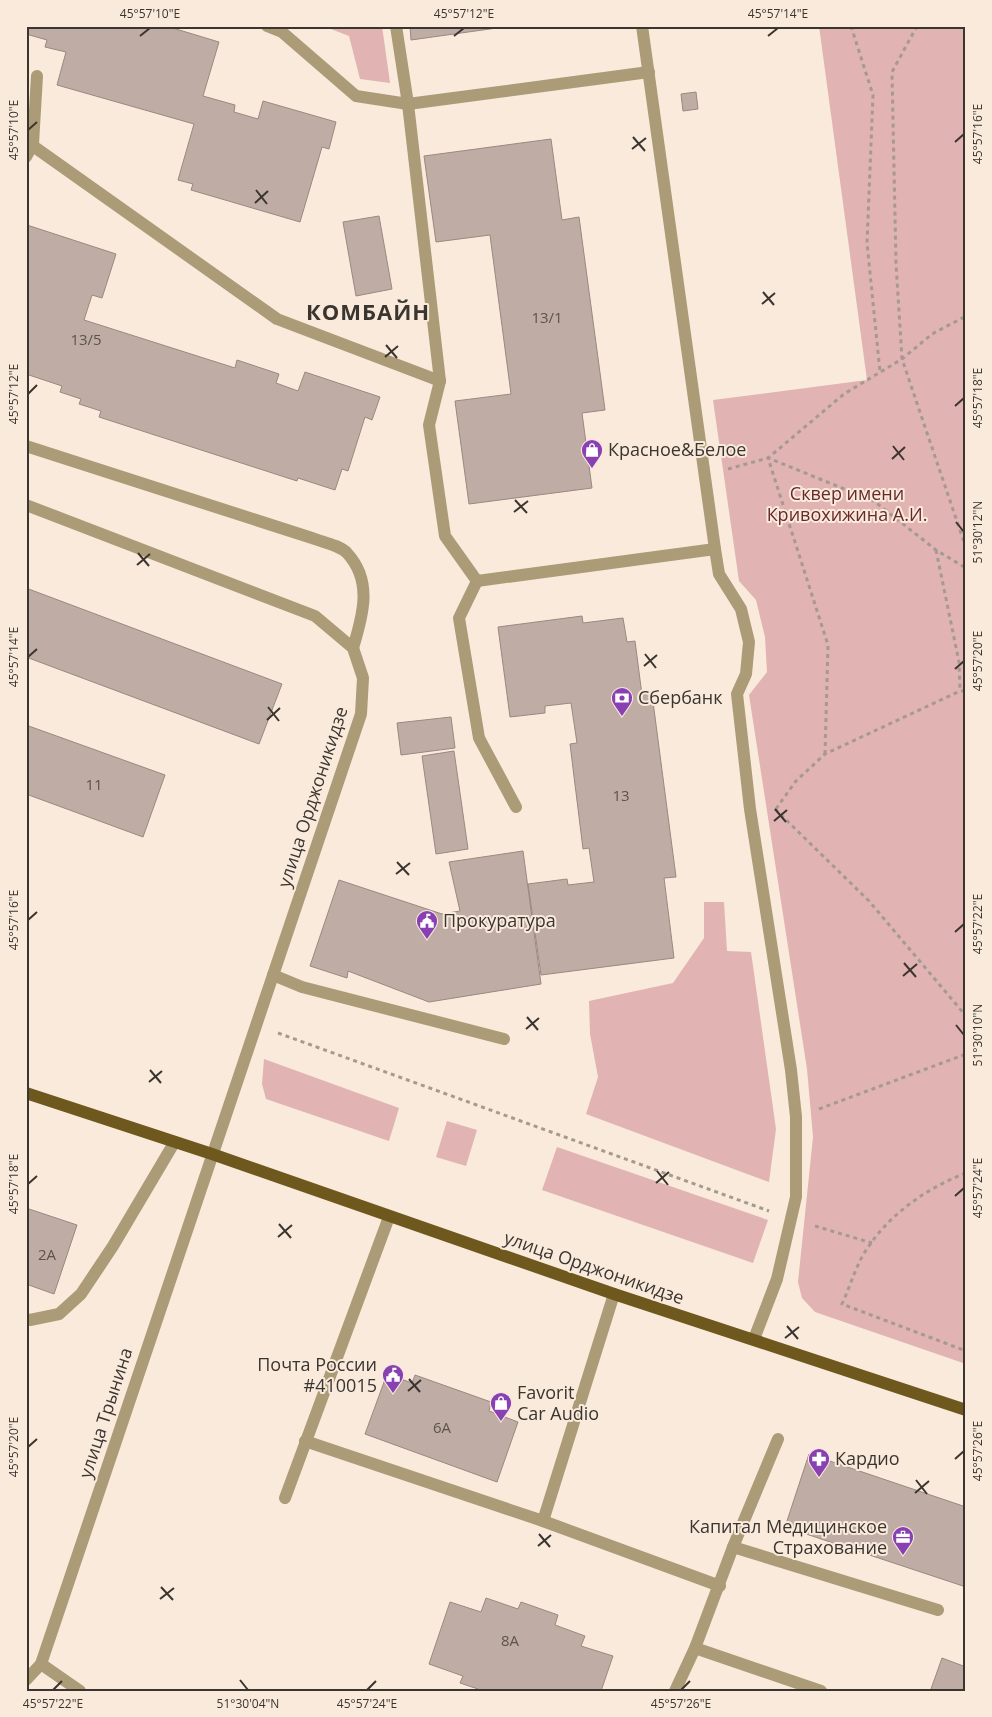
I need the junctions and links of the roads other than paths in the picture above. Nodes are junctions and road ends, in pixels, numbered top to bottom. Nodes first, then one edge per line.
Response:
1 (267, 26) edge
2 (396, 26) edge
3 (642, 26) edge
4 (649, 72) junction
5 (37, 76) dead end
6 (408, 104) junction
7 (30, 142) edge
8 (26, 157) edge
9 (440, 381) junction
10 (26, 446) edge
11 (26, 505) edge
12 (715, 549) junction
13 (477, 581) junction
14 (353, 648) junction
15 (516, 807) dead end
16 (273, 975) junction
17 (504, 1039) dead end
18 (26, 1093) edge
19 (174, 1143) junction
20 (212, 1154) junction
21 (388, 1216) junction
22 (614, 1294) junction
23 (26, 1319) edge
24 (754, 1339) junction
25 (966, 1410) edge
26 (778, 1439) dead end
27 (305, 1441) junction
28 (285, 1498) dead end
29 (543, 1522) junction
30 (733, 1547) junction
31 (720, 1586) junction
32 (938, 1610) dead end
33 (695, 1648) junction
34 (41, 1664) junction
35 (26, 1680) edge
36 (76, 1690) edge
37 (675, 1691) edge
38 (820, 1691) edge

1 - 6 street
2 - 6 street
3 - 4 street
4 - 6 street
4 - 12 street
5 - 7 street
6 - 9 street
7 - 8 street
7 - 9 street
9 - 13 street
10 - 14 street
11 - 14 street
12 - 13 street
12 - 24 street
13 - 15 street
14 - 16 street, улица Орджоникидзе
16 - 17 street
16 - 20 street, улица Орджоникидзе
18 - 19 main road, улица Орджоникидзе
19 - 20 main road, улица Орджоникидзе
19 - 23 street
20 - 21 main road, улица Орджоникидзе
20 - 34 street, улица Трынина
21 - 22 main road, улица Орджоникидзе
21 - 27 street
22 - 24 main road, улица Орджоникидзе
22 - 29 street
24 - 25 main road, улица Орджоникидзе
26 - 30 street
27 - 28 street
27 - 29 street
29 - 31 street
30 - 31 street
30 - 32 street
31 - 33 street
33 - 37 street
33 - 38 street
34 - 35 street, улица Трынина
34 - 36 street

